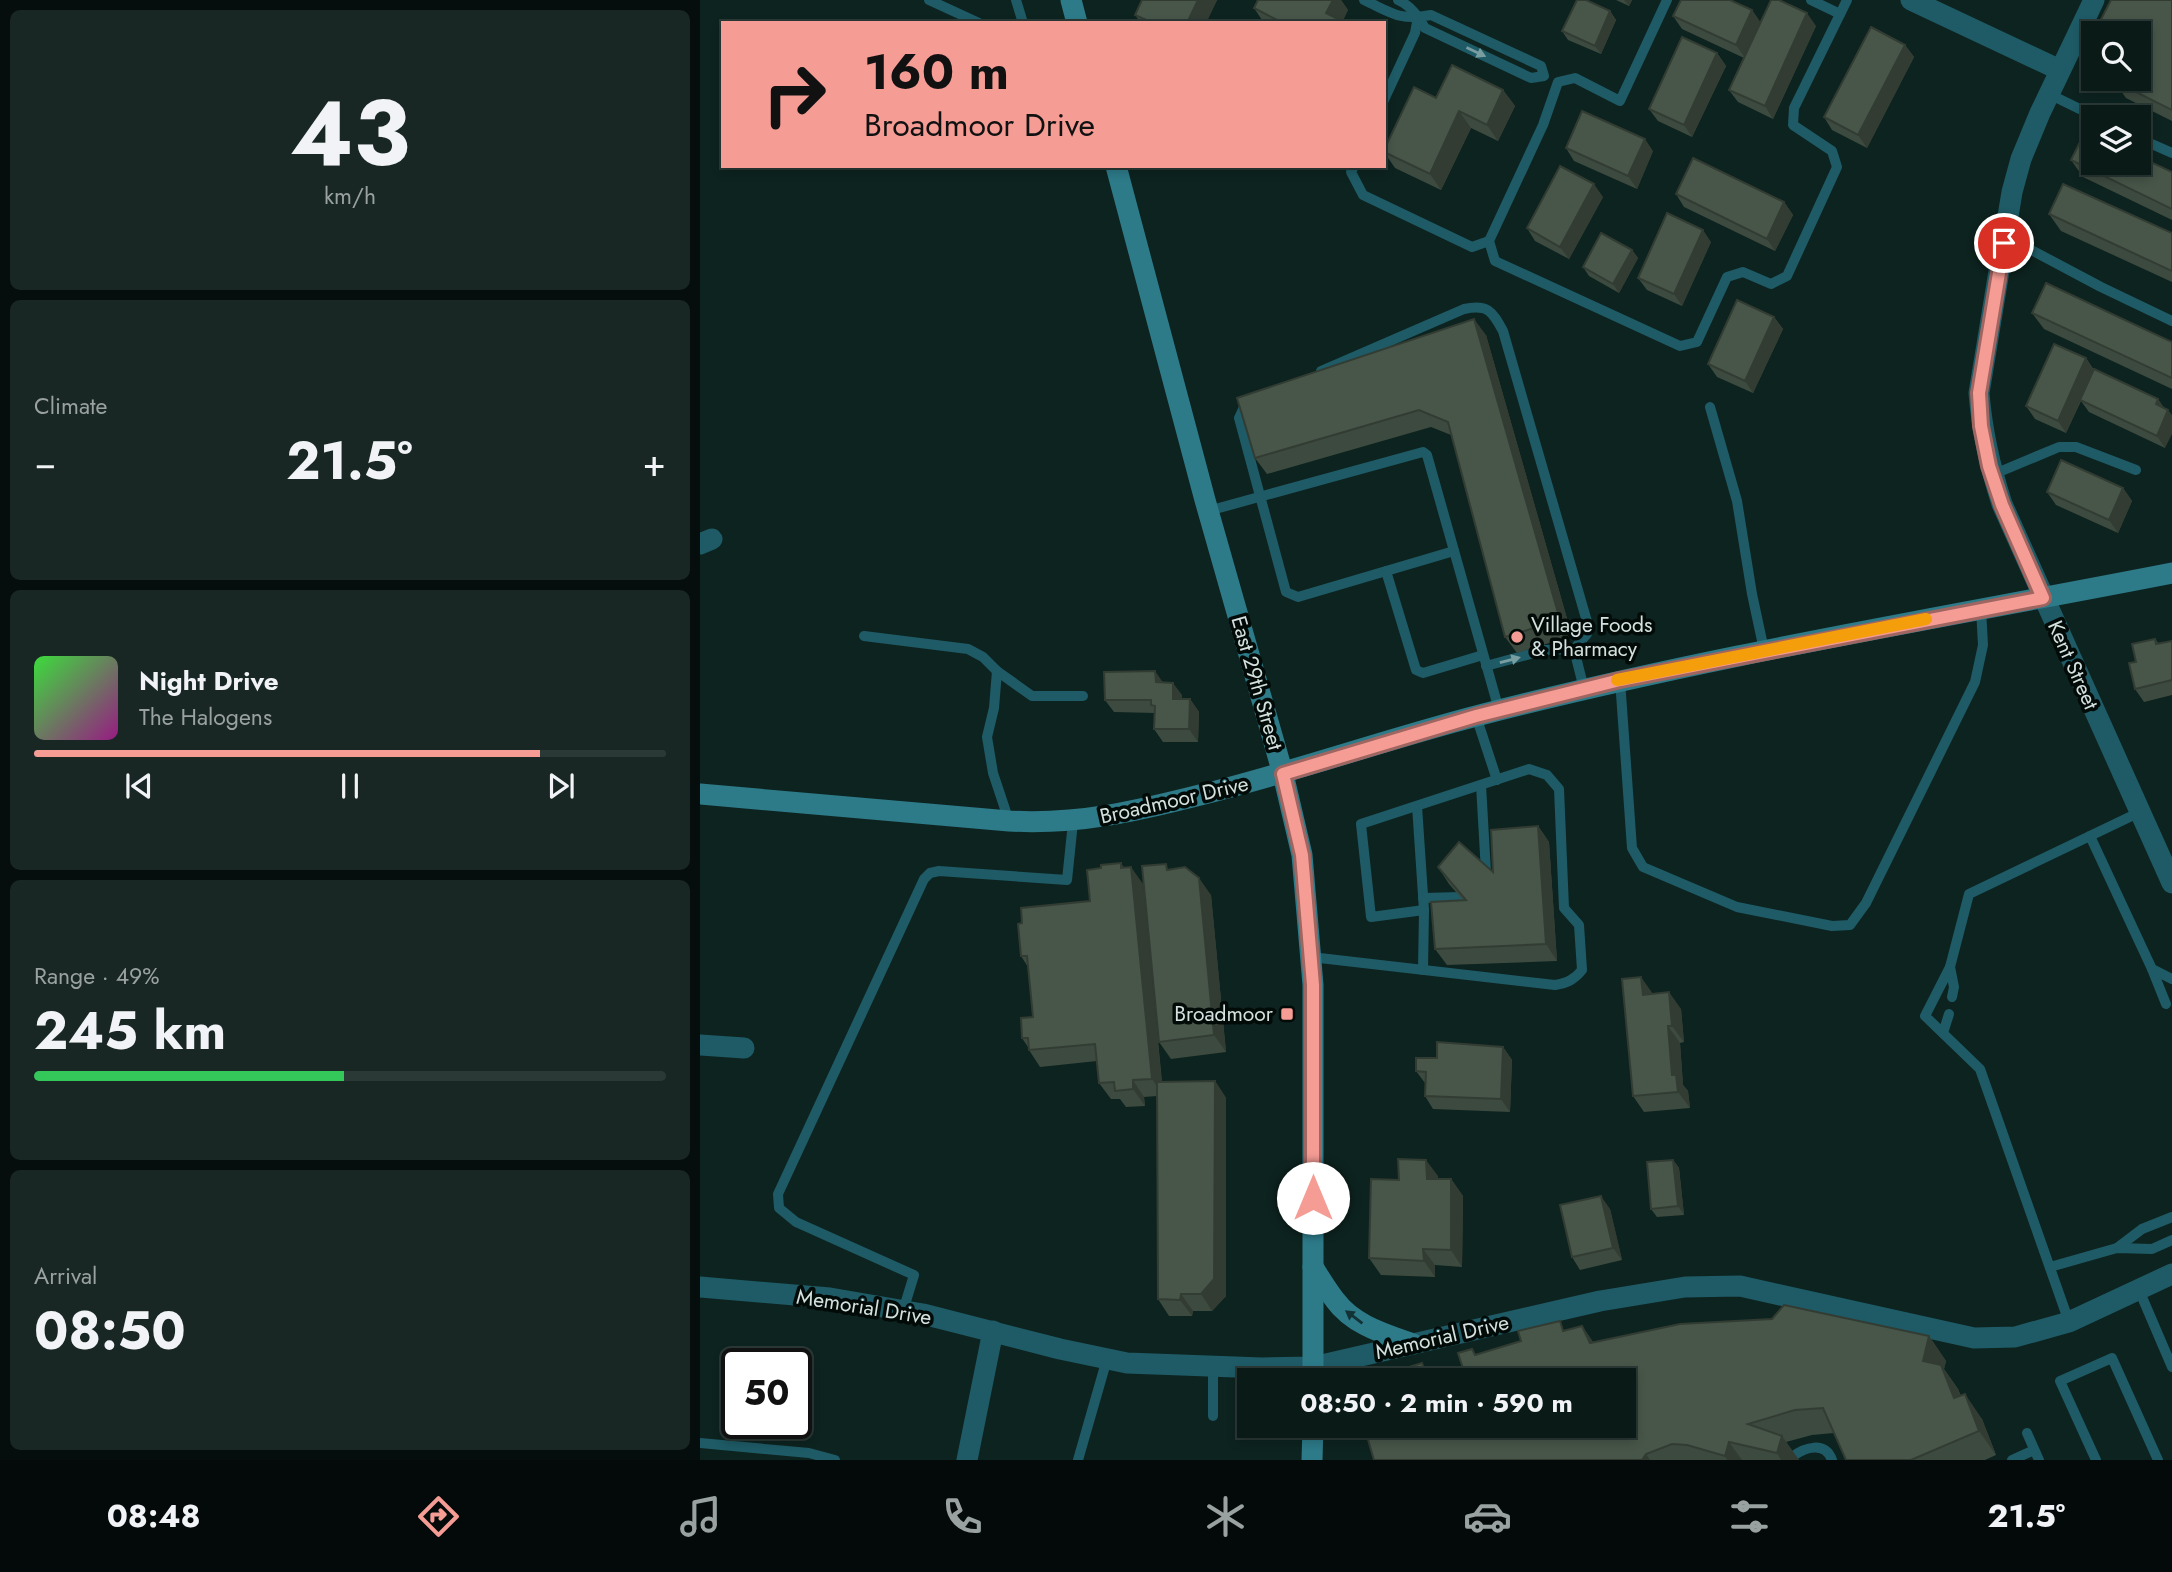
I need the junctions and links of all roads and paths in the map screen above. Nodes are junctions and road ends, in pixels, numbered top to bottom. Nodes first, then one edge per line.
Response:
1 (929, 0) edge
2 (1016, 0) edge
3 (1071, 0) edge
4 (1364, 0) edge
5 (1398, 0) edge
6 (1667, 0) edge
7 (1811, 0) edge
8 (1847, 0) edge
9 (1911, 0) edge
10 (2094, 0) edge
11 (1840, 14) junction
12 (1418, 18) junction
13 (975, 21) edge
14 (1022, 21) edge
15 (1076, 21) edge
16 (2060, 70) junction
17 (1558, 82) junction
18 (2049, 94) junction
19 (1386, 96) edge
20 (2081, 110) edge
21 (2151, 144) edge
22 (2172, 153) edge
23 (1117, 168) edge
24 (1353, 168) edge
25 (1489, 241) junction
26 (2004, 243) junction
27 (2172, 321) edge
28 (1306, 378) edge
29 (1257, 399) edge
30 (1710, 407) dead end
31 (2136, 470) dead end
32 (1992, 475) junction
33 (1259, 497) junction
34 (1208, 511) junction
35 (1454, 551) junction
36 (1386, 571) junction
37 (2172, 573) edge
38 (2043, 598) junction
39 (1980, 609) junction
40 (864, 636) dead end
41 (1574, 649) junction
42 (1764, 650) junction
43 (1484, 661) junction
44 (997, 671) junction
45 (1620, 680) junction
46 (1584, 690) junction
47 (1083, 696) dead end
48 (1499, 710) junction
49 (1476, 716) junction
50 (1283, 774) junction
51 (1497, 780) junction
52 (1481, 785) junction
53 (700, 794) edge
54 (1417, 806) junction
55 (2140, 812) junction
56 (1009, 821) junction
57 (1073, 822) junction
58 (2090, 836) junction
59 (1486, 872) edge
60 (2172, 883) edge
61 (1461, 897) edge
62 (1423, 898) junction
63 (1424, 910) junction
64 (1311, 957) junction
65 (1950, 967) junction
66 (2152, 969) junction
67 (1423, 970) junction
68 (2172, 979) edge
69 (1952, 997) dead end
70 (2166, 1004) dead end
71 (1949, 1014) dead end
72 (1943, 1033) junction
73 (700, 1045) edge
74 (744, 1048) dead end
75 (2172, 1217) edge
76 (2172, 1240) edge
77 (2117, 1248) junction
78 (1313, 1266) junction
79 (2050, 1267) junction
80 (2172, 1274) edge
81 (700, 1287) edge
82 (2139, 1290) junction
83 (903, 1311) junction
84 (2069, 1322) junction
85 (993, 1332) junction
86 (1413, 1344) junction
87 (1107, 1359) junction
88 (1213, 1367) junction
89 (2172, 1367) edge
90 (1313, 1368) edge
91 (1333, 1368) edge
92 (1237, 1369) edge
93 (1213, 1416) dead end
94 (2026, 1433) dead end
95 (1313, 1438) edge
96 (700, 1443) edge
97 (2036, 1455) edge
98 (1792, 1457) dead end
99 (835, 1460) edge
100 (967, 1460) edge
101 (1078, 1460) edge
102 (1312, 1460) edge
103 (1832, 1460) edge
104 (2012, 1460) edge
105 (2096, 1460) edge
106 (2158, 1460) edge

1 - 13 lane
2 - 14 lane
3 - 15 street
4 - 12 lane
5 - 12 lane
6 - 17 lane
7 - 11 lane
8 - 11 lane
9 - 16 street
10 - 16 street, Kent Street
11 - 25 lane
12 - 17 lane
12 - 19 lane
16 - 18 street, Kent Street
17 - 25 lane
18 - 20 lane
18 - 26 street, Kent Street
21 - 22 lane
23 - 34 street, East 29th Street
24 - 25 lane
26 - 27 lane
26 - 32 street, Kent Street
28 - 41 lane
29 - 33 lane
30 - 42 lane
31 - 32 lane
32 - 38 street, Kent Street
33 - 34 lane
33 - 35 lane
33 - 36 lane
34 - 50 street, East 29th Street
35 - 36 lane
35 - 43 lane
36 - 43 lane
37 - 38 street, Broadmoor Drive
38 - 39 street, Broadmoor Drive
38 - 55 street, Kent Street
39 - 42 street, Broadmoor Drive
39 - 45 lane
40 - 44 lane
43 -> 41 lane
41 - 46 lane
42 - 45 street, Broadmoor Drive
43 - 48 lane
44 - 47 lane
44 - 56 lane
45 - 46 street, Broadmoor Drive
46 - 48 street, Broadmoor Drive
48 - 49 street, Broadmoor Drive
49 - 50 street, Broadmoor Drive
49 - 51 lane
50 - 57 street, Broadmoor Drive
50 - 64 street, East 29th Street
51 - 52 lane
51 - 67 lane
52 - 54 lane
52 - 59 lane
53 - 56 street, Broadmoor Drive
54 - 62 lane
54 - 63 lane
55 - 58 lane
55 - 60 street, Kent Street
56 - 57 street, Broadmoor Drive
57 - 83 lane
58 - 65 lane
58 - 66 lane
61 - 62 lane
62 - 63 lane
63 - 67 lane
64 - 67 lane
64 - 78 street, East 29th Street
65 - 69 lane
65 - 72 lane
66 - 68 lane
66 - 70 lane
71 - 72 lane
72 - 79 lane
73 - 74 street
75 - 77 lane
76 - 77 lane
77 - 79 lane
86 -> 78 street
78 - 90 street, East 29th Street
79 - 84 lane
80 - 82 street, Memorial Drive
81 - 83 street, Memorial Drive
82 - 84 street, Memorial Drive
82 - 89 lane
83 - 85 street, Memorial Drive
84 - 86 street, Memorial Drive
85 - 87 street, Memorial Drive
85 - 100 street
86 - 91 street, Memorial Drive
87 - 88 street, Memorial Drive
87 - 101 lane
88 - 92 street, Memorial Drive
88 - 93 lane
94 - 97 lane
95 - 102 street
96 - 99 lane
97 - 104 lane
98 - 103 lane
105 - 106 lane

